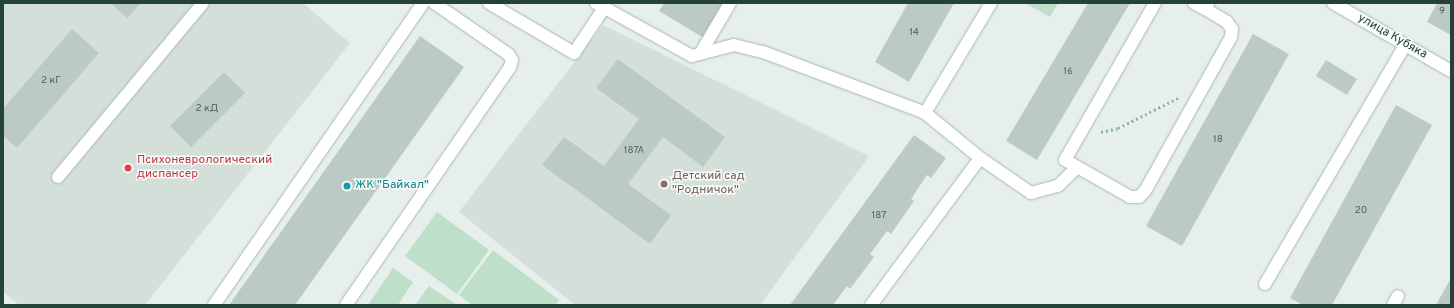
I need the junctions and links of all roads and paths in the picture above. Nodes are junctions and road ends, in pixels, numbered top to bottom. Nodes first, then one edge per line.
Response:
1 (203, 3) edge
2 (423, 3) edge
3 (434, 3) edge
4 (489, 3) edge
5 (730, 3) edge
6 (991, 3) edge
7 (1155, 3) edge
8 (1194, 3) edge
9 (1334, 3) edge
10 (600, 5) edge
11 (1206, 6) edge
12 (1405, 44) junction
13 (700, 54) junction
14 (1451, 71) edge
15 (1205, 84) junction
16 (925, 113) junction
17 (1080, 135) junction
18 (980, 158) junction
19 (1077, 167) junction
20 (58, 177) dead end
21 (1265, 284) dead end
22 (214, 305) edge
23 (346, 305) edge
24 (871, 305) edge

1 - 20 street
2 - 22 street
3 - 23 street
4 - 10 street
5 - 13 street
6 - 16 street
7 - 17 street
8 - 11 street
9 - 12 street, улица Кубяка
10 - 13 street
11 - 15 street
12 - 14 street, улица Кубяка
12 - 21 street
13 - 16 street
15 - 17 path
15 - 19 street
16 - 18 street
17 - 19 street
18 - 19 street
18 - 24 street

